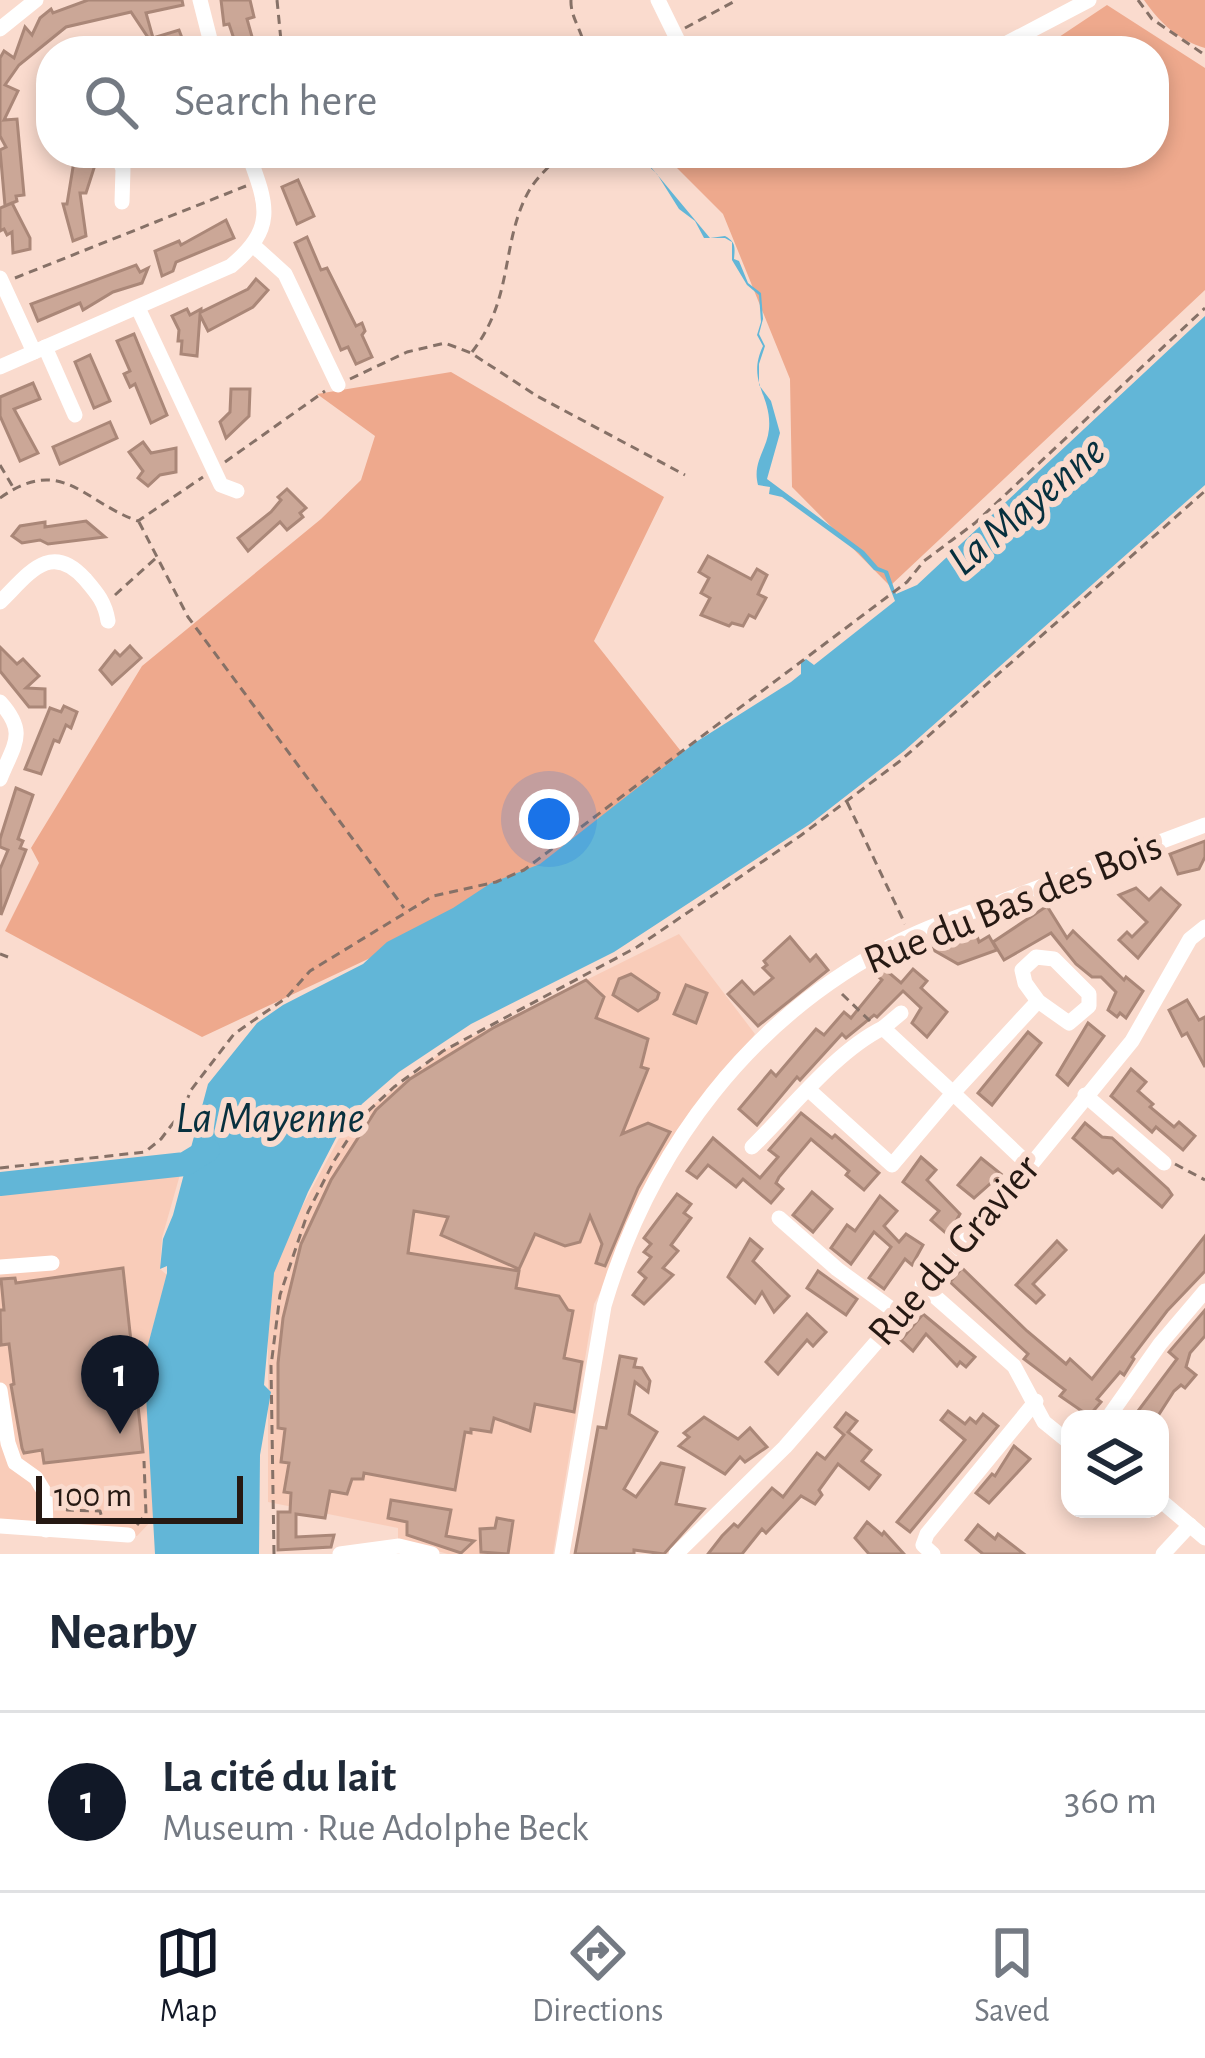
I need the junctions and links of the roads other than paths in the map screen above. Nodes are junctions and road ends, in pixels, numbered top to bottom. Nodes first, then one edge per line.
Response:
1 (37, 0) edge
2 (200, 0) edge
3 (658, 0) edge
4 (1089, 0) edge
5 (0, 29) edge
6 (209, 36) edge
7 (674, 36) edge
8 (1021, 36) edge
9 (123, 168) edge
10 (253, 168) edge
11 (122, 202) road end
12 (254, 246) junction
13 (1, 280) edge
14 (138, 308) junction
15 (39, 350) junction
16 (0, 368) edge
17 (338, 385) road end
18 (75, 415) dead end
19 (237, 491) dead end
20 (0, 602) edge
21 (106, 613) road end
22 (0, 702) edge
23 (0, 779) edge
24 (1205, 825) edge
25 (1205, 908) edge
26 (1203, 927) edge
27 (1038, 1001) junction
28 (901, 1013) dead end
29 (881, 1029) junction
30 (809, 1090) junction
31 (953, 1094) junction
32 (1085, 1095) junction
33 (752, 1147) dead end
34 (1164, 1163) road end
35 (1030, 1166) junction
36 (779, 1218) dead end
37 (52, 1263) dead end
38 (0, 1267) edge
39 (922, 1285) junction
40 (1205, 1292) edge
41 (898, 1313) junction
42 (0, 1390) edge
43 (1036, 1401) junction
44 (1113, 1410) edge
45 (1061, 1435) edge
46 (1169, 1507) edge
47 (0, 1526) edge
48 (1199, 1529) edge
49 (46, 1530) junction
50 (128, 1535) road end
51 (365, 1553) edge
52 (340, 1554) edge
53 (431, 1554) edge
54 (562, 1554) edge
55 (676, 1554) edge
56 (933, 1554) edge
57 (1163, 1554) edge

1 - 5 street
2 - 6 street
3 - 7 street
4 - 8 street
9 - 11 street
10 - 12 street
12 - 14 street
12 - 17 street
13 - 15 street
14 - 15 street
14 - 19 street
15 - 16 street
15 - 18 street
20 - 21 street
22 - 23 street
24 - 54 street, Rue du Bas des Bois
25 - 26 street
26 - 32 street, Rue du Gravier
27 - 27 street
27 - 31 street
28 - 29 street
29 - 30 street
29 - 31 street
30 - 31 street
30 - 33 street
31 - 35 street
32 - 34 street
32 - 35 street, Rue du Gravier
35 - 39 street, Rue du Gravier
36 - 41 street
37 - 38 street
39 - 41 street, Rue du Gravier
39 - 43 street
40 - 44 street
41 - 55 street, Rue du Gravier
42 - 49 street
43 - 45 street
43 - 56 street
46 - 48 street
47 - 49 street
48 - 57 street
49 - 50 street
51 - 52 street
51 - 53 street

